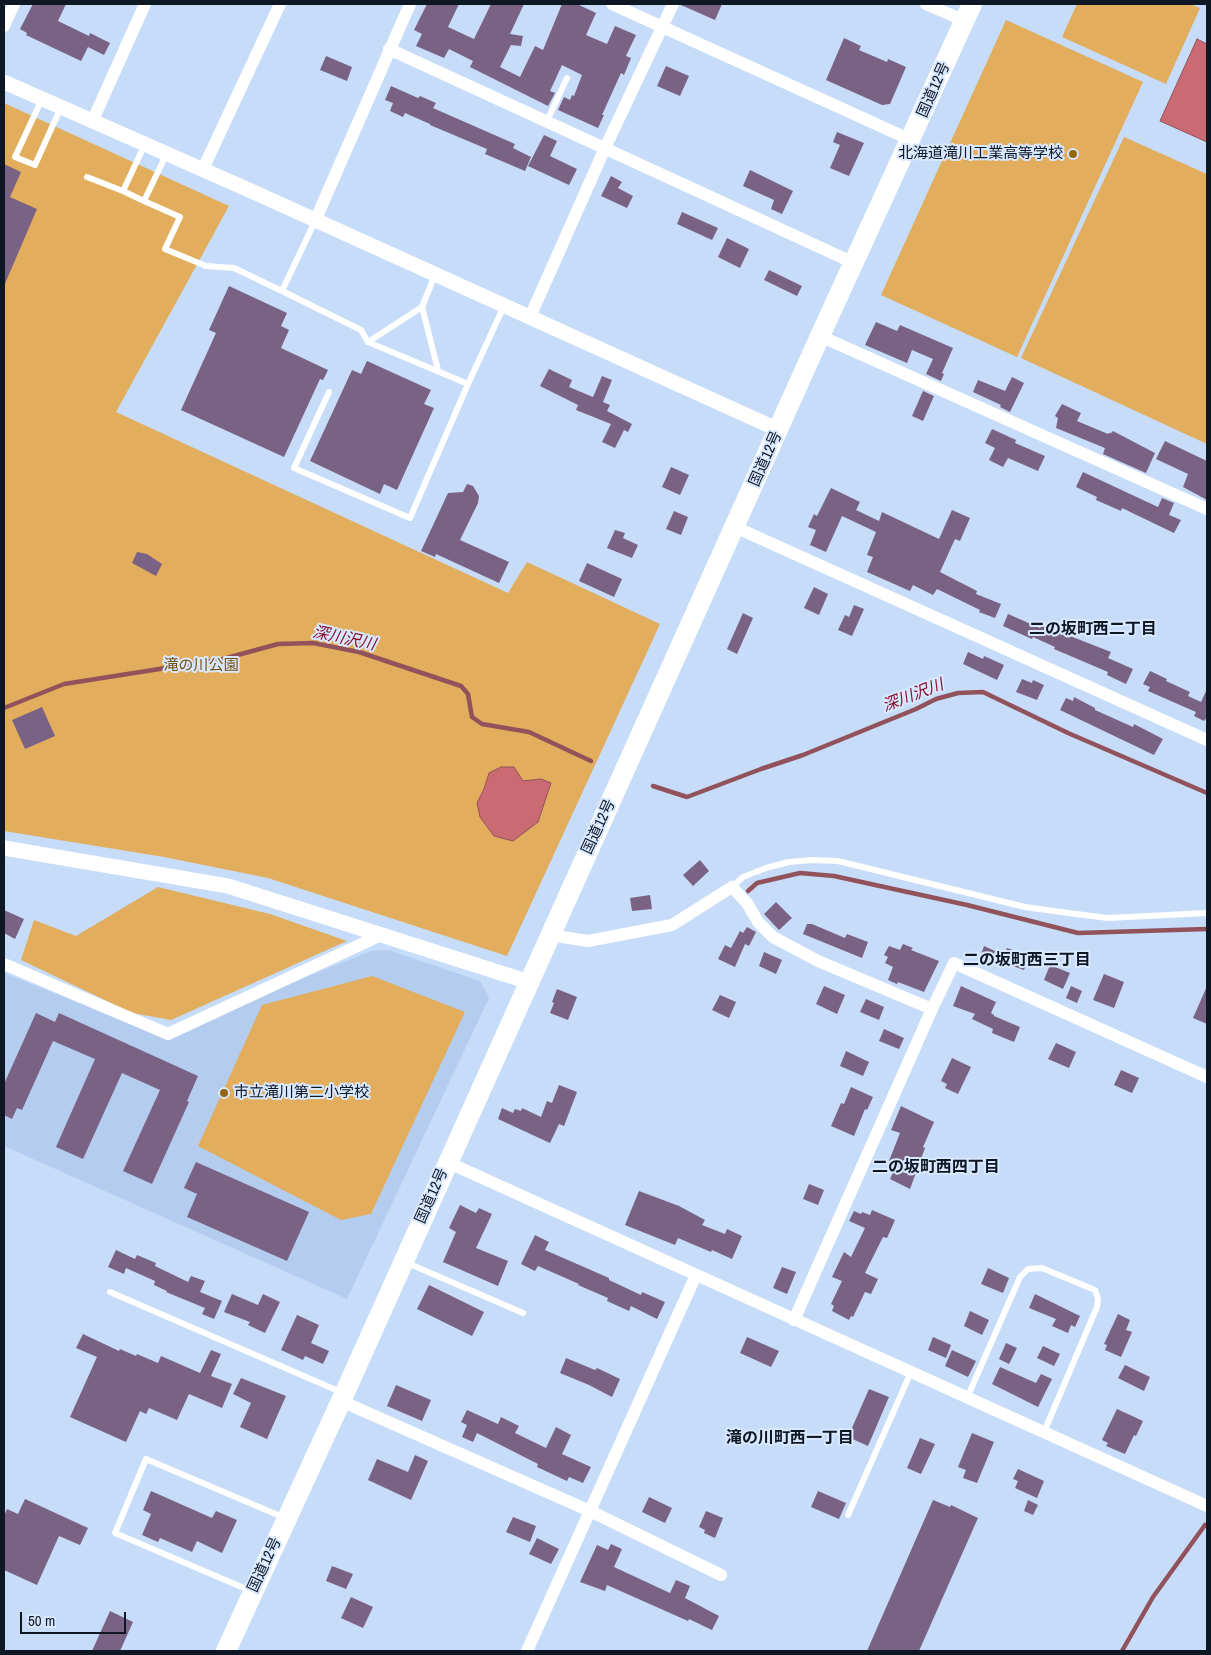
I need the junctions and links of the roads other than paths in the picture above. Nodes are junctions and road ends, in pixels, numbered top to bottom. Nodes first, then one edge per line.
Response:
1 (14, 4) edge
2 (146, 4) edge
3 (280, 4) edge
4 (410, 4) edge
5 (612, 4) edge
6 (673, 4) edge
7 (926, 4) edge
8 (969, 12) edge
9 (4, 26) edge
10 (662, 27) junction
11 (389, 49) junction
12 (567, 78) dead end
13 (4, 82) edge
14 (42, 100) junction
15 (60, 108) junction
16 (547, 121) junction
17 (92, 122) junction
18 (911, 140) junction
19 (145, 144) junction
20 (605, 148) junction
21 (167, 154) junction
22 (203, 170) junction
23 (87, 177) dead end
24 (123, 191) junction
25 (144, 201) junction
26 (315, 221) junction
27 (854, 263) junction
28 (435, 275) junction
29 (282, 291) junction
30 (504, 306) junction
31 (422, 307) junction
32 (530, 318) junction
33 (820, 336) junction
34 (368, 342) junction
35 (438, 370) junction
36 (468, 384) junction
37 (329, 392) dead end
38 (779, 430) junction
39 (1207, 508) edge
40 (735, 527) junction
41 (1207, 740) edge
42 (4, 848) edge
43 (732, 888) junction
44 (1207, 913) edge
45 (381, 935) junction
46 (550, 935) junction
47 (4, 964) edge
48 (529, 982) junction
49 (932, 1009) junction
50 (1207, 1077) edge
51 (447, 1162) junction
52 (403, 1261) junction
53 (696, 1275) junction
54 (110, 1292) dead end
55 (524, 1313) dead end
56 (794, 1320) junction
57 (911, 1372) junction
58 (342, 1397) junction
59 (967, 1398) junction
60 (1044, 1432) junction
61 (1207, 1506) edge
62 (590, 1511) junction
63 (848, 1515) dead end
64 (287, 1519) junction
65 (721, 1575) dead end
66 (253, 1592) junction
67 (226, 1651) edge
68 (527, 1651) edge

1 - 9 street
2 - 17 street
3 - 22 street
4 - 11 street
5 - 10 street
6 - 10 street
7 - 8 street
8 - 18 highway, 国道12号
10 - 18 street
10 - 20 street
11 - 16 street
11 - 26 street
12 - 16 lane
13 - 14 street
14 - 15 street
14 - 15 lane
15 - 17 street
16 - 20 street
17 - 19 street
18 - 27 highway, 国道12号
19 - 21 street
19 - 24 lane
20 - 27 street
20 - 32 street
21 - 22 street
21 - 25 lane
22 - 26 street
23 - 24 lane
24 - 25 lane
25 - 29 lane
26 - 28 street
26 - 29 lane
27 - 33 highway, 国道12号
28 - 30 street
28 - 31 lane
29 - 34 lane
30 - 32 street
30 - 36 lane
31 - 34 lane
31 - 35 lane
32 - 38 street
33 - 38 highway, 国道12号
33 - 39 street
34 - 35 lane
35 - 36 lane
36 - 37 lane
38 - 40 highway, 国道12号
40 - 41 street
40 - 46 highway, 国道12号
42 - 45 street
43 - 44 lane
43 - 46 street
43 - 49 street
45 - 47 street
45 - 48 street
46 - 48 highway, 国道12号
48 - 51 highway, 国道12号
49 - 50 street
49 - 56 street
51 - 52 highway, 国道12号
51 - 53 street
52 - 55 lane
52 - 58 highway, 国道12号
53 - 56 street
53 - 62 street
54 - 58 lane
56 - 57 street
57 - 59 street
57 - 63 lane
58 - 62 street
58 - 64 highway, 国道12号
59 - 60 street
59 - 60 lane
60 - 61 street
62 - 65 street
62 - 68 street
64 - 66 highway, 国道12号
64 - 66 lane
66 - 67 highway, 国道12号

